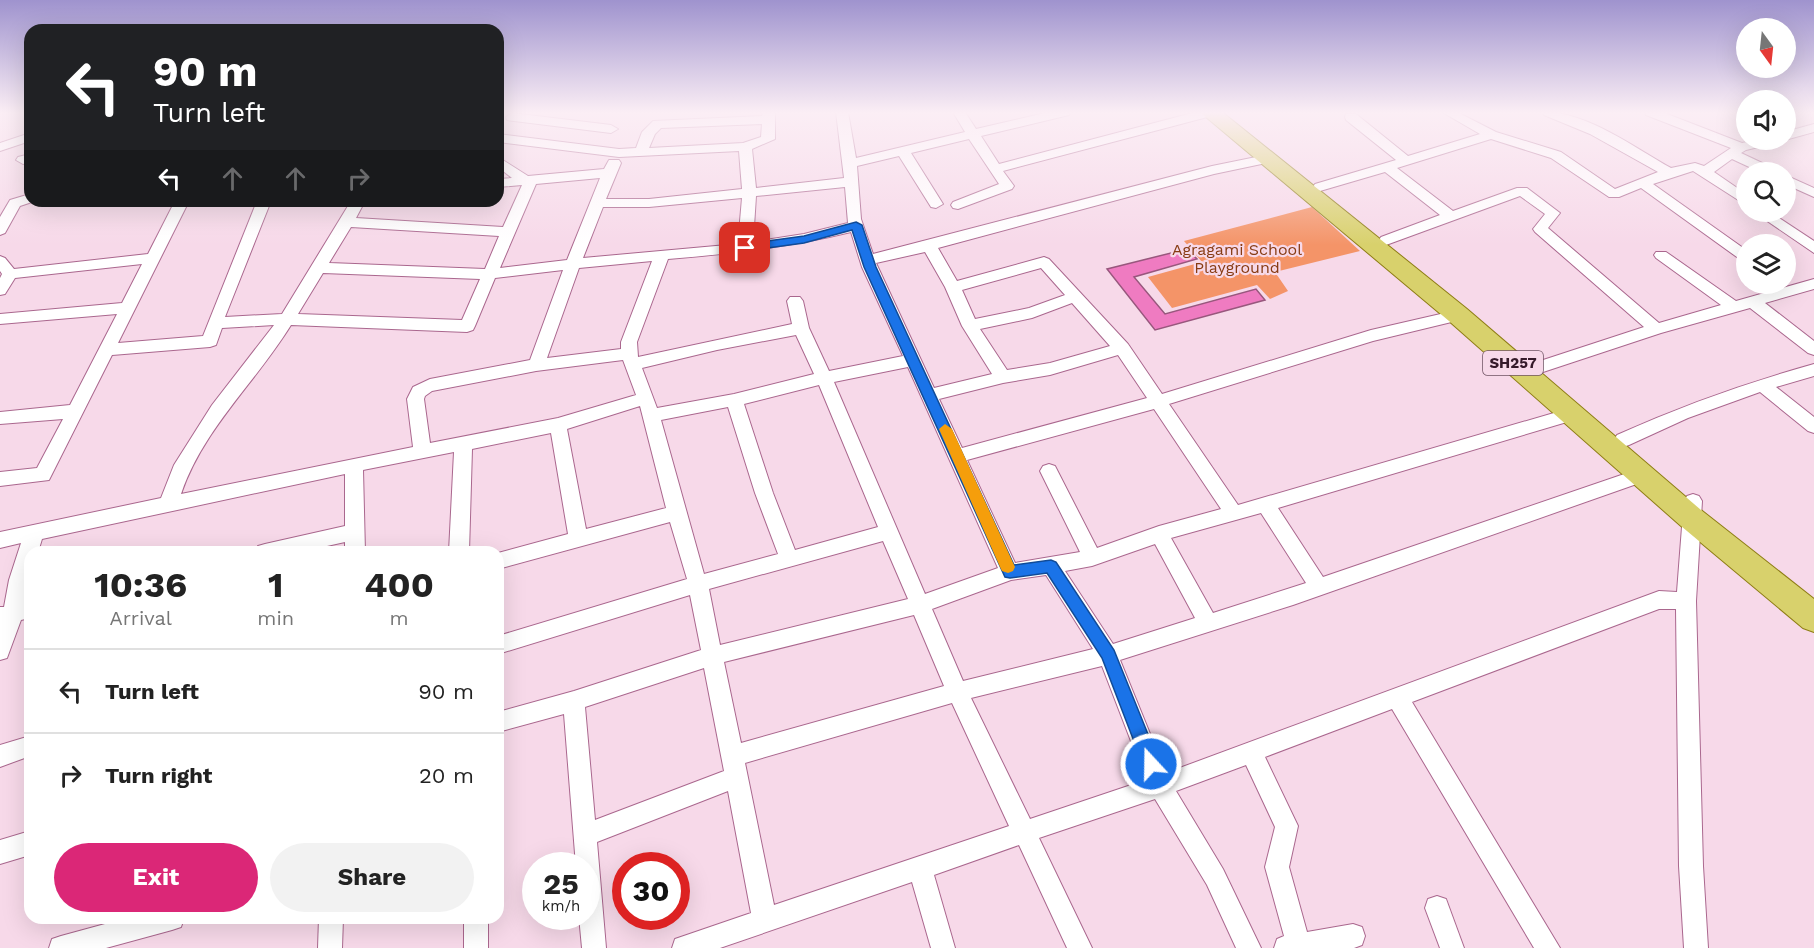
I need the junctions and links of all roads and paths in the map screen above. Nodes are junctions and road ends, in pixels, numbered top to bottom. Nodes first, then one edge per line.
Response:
1 (617, 156) edge
2 (747, 156) edge
3 (850, 156) edge
4 (892, 156) edge
5 (911, 156) edge
6 (987, 156) edge
7 (1043, 156) edge
8 (1263, 156) edge
9 (1282, 156) edge
10 (1400, 156) edge
11 (1418, 156) edge
12 (1558, 156) edge
13 (1641, 156) edge
14 (1728, 156) edge
15 (1266, 159) junction
16 (1405, 160) junction
17 (850, 164) junction
18 (504, 165) edge
19 (1386, 166) junction
20 (995, 169) junction
21 (1669, 172) junction
22 (1705, 172) junction
23 (609, 173) junction
24 (528, 180) junction
25 (504, 182) edge
26 (851, 182) junction
27 (1642, 183) junction
28 (1796, 184) edge
29 (1320, 187) junction
30 (749, 193) junction
31 (1814, 193) edge
32 (1736, 194) edge
33 (24, 200) edge
34 (15, 203) junction
35 (597, 203) junction
36 (0, 204) edge
37 (936, 204) dead end
38 (958, 205) dead end
39 (179, 207) edge
40 (262, 207) edge
41 (355, 207) edge
42 (1450, 216) junction
43 (347, 222) junction
44 (1776, 222) edge
45 (856, 225) junction
46 (0, 230) edge
47 (510, 232) junction
48 (1386, 240) junction
49 (929, 246) junction
50 (745, 248) junction
51 (1814, 248) edge
52 (1736, 250) edge
53 (662, 255) junction
54 (1661, 255) dead end
55 (153, 258) junction
56 (868, 260) junction
57 (0, 261) edge
58 (573, 264) junction
59 (320, 267) junction
60 (10, 274) junction
61 (491, 274) junction
62 (1814, 284) edge
63 (1796, 286) edge
64 (952, 287) junction
65 (0, 290) edge
66 (1772, 294) edge
67 (1076, 296) junction
68 (795, 301) dead end
69 (1753, 302) junction
70 (1734, 307) junction
71 (128, 308) junction
72 (1458, 315) junction
73 (288, 319) junction
74 (0, 320) edge
75 (214, 322) junction
76 (970, 326) junction
77 (801, 328) junction
78 (1656, 329) junction
79 (1122, 348) junction
80 (1814, 349) edge
81 (107, 350) junction
82 (630, 353) junction
83 (914, 360) junction
84 (536, 365) junction
85 (1540, 367) junction
86 (1814, 370) edge
87 (1003, 376) junction
88 (824, 378) junction
89 (1762, 385) junction
90 (930, 396) junction
91 (734, 400) junction
92 (1159, 401) junction
93 (648, 407) junction
94 (76, 411) junction
95 (1570, 414) junction
96 (0, 418) edge
97 (558, 425) junction
98 (1814, 426) edge
99 (1623, 440) junction
100 (463, 444) junction
101 (422, 452) junction
102 (957, 456) junction
103 (354, 465) junction
104 (1049, 471) dead end
105 (1642, 475) junction
106 (0, 479) edge
107 (168, 505) junction
108 (1266, 505) junction
109 (1692, 509) junction
110 (675, 513) junction
111 (1234, 513) junction
112 (354, 532) junction
113 (889, 532) junction
114 (34, 534) junction
115 (1160, 534) junction
116 (578, 539) junction
117 (0, 540) edge
118 (30, 546) edge
119 (292, 546) edge
120 (355, 546) edge
121 (459, 546) edge
122 (1092, 558) junction
123 (504, 559) edge
124 (789, 559) junction
125 (24, 565) edge
126 (1051, 566) junction
127 (1010, 572) junction
128 (698, 584) junction
129 (1319, 587) junction
130 (1686, 601) junction
131 (1814, 601) edge
132 (920, 605) junction
133 (14, 613) edge
134 (1814, 618) edge
135 (1208, 622) junction
136 (504, 643) edge
137 (0, 651) edge
138 (1108, 655) junction
139 (712, 656) junction
140 (957, 692) junction
141 (1398, 699) junction
142 (574, 701) junction
143 (504, 720) edge
144 (24, 748) edge
145 (1251, 752) junction
146 (0, 756) edge
147 (735, 766) junction
148 (1160, 786) junction
149 (1024, 833) junction
150 (585, 835) junction
151 (24, 845) edge
152 (0, 852) edge
153 (920, 868) junction
154 (1437, 908) dead end
155 (765, 921) junction
156 (150, 924) edge
157 (331, 924) edge
158 (476, 924) edge
159 (1353, 936) dead end
160 (714, 943) edge
161 (1292, 947) edge
162 (61, 948) edge
163 (330, 948) edge
164 (476, 948) edge
165 (594, 948) edge
166 (684, 948) edge
167 (943, 948) edge
168 (1080, 948) edge
169 (1249, 948) edge
170 (1452, 948) edge
171 (1548, 948) edge
172 (1696, 948) edge

1 - 23 street
2 - 30 street
3 - 17 street
4 - 17 street
5 - 37 street
6 - 20 street
7 - 20 street
8 - 15 main road, SH257
9 - 29 main road, SH257
10 - 16 street
11 - 16 street
12 - 27 street
13 - 21 street
14 - 22 street
15 - 49 street
15 - 72 main road, SH257
16 - 19 street
17 - 26 street
18 - 24 street
19 - 29 street
19 - 42 street
20 - 38 street
21 - 22 street
21 - 27 street
22 - 32 street
23 - 24 street
23 - 35 street
24 - 25 street
24 - 47 street
26 - 30 street
26 - 45 street
27 - 52 street
28 - 31 street
29 - 48 main road, SH257
30 - 35 street
30 - 50 street
33 - 34 street
34 - 36 street
34 - 46 street
35 - 58 street
39 - 55 street
40 - 75 street
41 - 43 street
42 - 48 street
42 - 78 street
43 - 47 street
43 - 59 street
44 - 51 street
45 - 50 street
45 - 56 street
47 - 61 street
48 - 85 main road, SH257
49 - 56 street
49 - 64 street
50 - 53 street
53 - 58 street
53 - 82 street
54 - 70 street
55 - 60 street
55 - 71 street
56 - 83 street
57 - 60 street
58 - 61 street
58 - 84 street
59 - 61 street
59 - 73 street
60 - 65 street
61 - 73 street
62 - 63 street
64 - 67 street
64 - 76 street
66 - 69 street
67 - 76 street
67 - 79 street
68 - 77 street
69 - 70 street
69 - 80 street
70 - 78 street
71 - 74 street
71 - 81 street
72 - 92 street
72 - 95 main road, SH257
73 - 75 street
73 - 107 street
75 - 81 street
76 - 87 street
77 - 82 street
77 - 88 street
78 - 85 street
79 - 87 street
79 - 92 street
81 - 94 street
82 - 84 street
82 - 93 street
83 - 88 street
83 - 90 street
84 - 101 street
85 - 99 main road, SH257
86 - 89 street
87 - 90 street
88 - 91 street
88 - 113 street
89 - 98 street
89 - 99 street
90 - 102 street
91 - 93 street
91 - 124 street
92 - 102 street
92 - 111 street
93 - 97 street
93 - 110 street
94 - 96 street
94 - 106 street
95 - 105 main road, SH257
95 - 108 street
97 - 100 street
97 - 116 street
99 - 109 main road, SH257
100 - 101 street
100 - 121 street
101 - 103 street
102 - 127 street
103 - 107 street
103 - 112 street
104 - 122 street
105 - 109 main road, SH257
105 - 129 street
107 - 114 street
108 - 111 street
108 - 129 street
109 - 130 street
109 - 131 main road, SH257
109 - 134 main road, SH257
110 - 116 street
110 - 128 street
111 - 115 street
112 - 119 street
112 - 120 street
113 - 124 street
113 - 132 street
114 - 117 street
114 - 118 street
115 - 122 street
115 - 135 street
116 - 123 street
122 - 126 street
124 - 128 street
125 - 133 street
126 - 127 street
126 - 138 street
127 - 132 street
128 - 136 street
128 - 139 street
129 - 135 street
130 - 141 street
130 - 172 street
132 - 139 street
132 - 140 street
133 - 137 street
135 - 138 street
138 - 140 street
138 - 148 street
139 - 142 street
139 - 147 street
140 - 147 street
140 - 149 street
141 - 145 street
141 - 171 street
142 - 143 street
142 - 150 street
144 - 146 street
145 - 148 street
145 - 161 street
147 - 150 street
147 - 155 street
148 - 149 street
148 - 169 street
149 - 153 street
149 - 168 street
150 - 165 street
151 - 152 street
153 - 155 street
153 - 167 street
154 - 170 street
155 - 160 street
156 - 162 street
157 - 163 street
158 - 164 street
159 - 161 street
160 - 166 street

